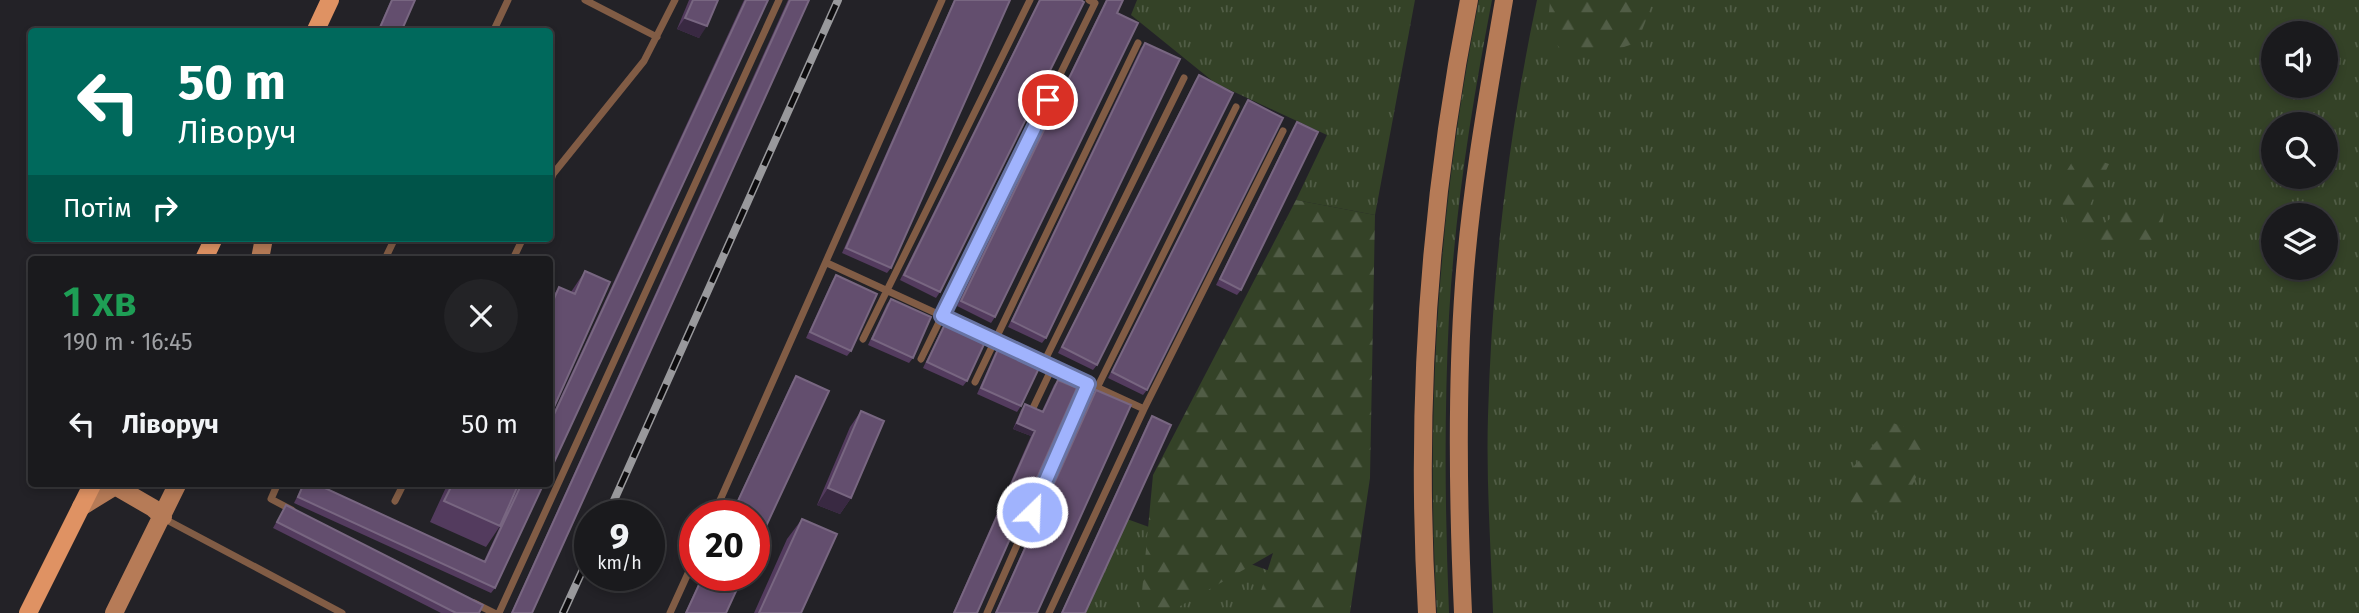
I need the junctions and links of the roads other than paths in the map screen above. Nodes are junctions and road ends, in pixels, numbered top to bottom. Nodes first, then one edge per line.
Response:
1 (330, 0) edge
2 (508, 0) edge
3 (585, 0) edge
4 (675, 0) edge
5 (779, 0) edge
6 (942, 0) edge
7 (1030, 0) edge
8 (1089, 0) edge
9 (1469, 0) edge
10 (1504, 0) edge
11 (317, 28) edge
12 (495, 28) edge
13 (657, 37) junction
14 (1138, 43) dead end
15 (1184, 78) dead end
16 (1237, 107) dead end
17 (1283, 131) dead end
18 (553, 176) edge
19 (827, 263) junction
20 (887, 291) junction
21 (942, 316) junction
22 (863, 339) dead end
23 (993, 341) junction
24 (921, 359) dead end
25 (1044, 364) junction
26 (1052, 368) junction
27 (975, 382) dead end
28 (1088, 384) junction
29 (1097, 388) junction
30 (1033, 408) edge
31 (1144, 409) junction
32 (91, 487) edge
33 (113, 487) edge
34 (117, 487) edge
35 (176, 487) edge
36 (276, 487) edge
37 (402, 487) edge
38 (720, 500) edge
39 (396, 501) dead end
40 (81, 507) junction
41 (295, 512) edge
42 (163, 517) junction
43 (680, 591) edge
44 (469, 600) edge
45 (28, 613) edge
46 (114, 613) edge
47 (342, 613) edge
48 (496, 613) edge
49 (670, 613) edge
50 (987, 613) edge
51 (1049, 613) edge
52 (1427, 613) edge
53 (1463, 613) edge

1 - 11 main road
2 - 12 lane
3 - 13 lane
4 - 13 lane
5 - 48 lane
6 - 19 lane
7 - 20 lane
8 - 21 lane
9 - 52 street
10 - 53 street
13 - 18 lane
14 - 23 lane
15 - 25 lane
16 - 29 lane
17 - 31 lane
19 - 20 lane
19 - 38 lane
20 - 21 lane
20 - 22 lane
21 - 23 lane
21 - 24 lane
23 - 25 lane
23 - 27 lane
25 - 26 lane
26 - 28 lane
26 - 30 lane
28 - 29 lane
28 - 50 lane
29 - 31 lane
31 - 51 lane
32 - 40 main road
33 - 40 street
34 - 42 street
35 - 42 street
36 - 41 lane
37 - 39 lane
40 - 45 main road
42 - 46 street
42 - 47 lane
43 - 49 lane
44 - 48 lane

